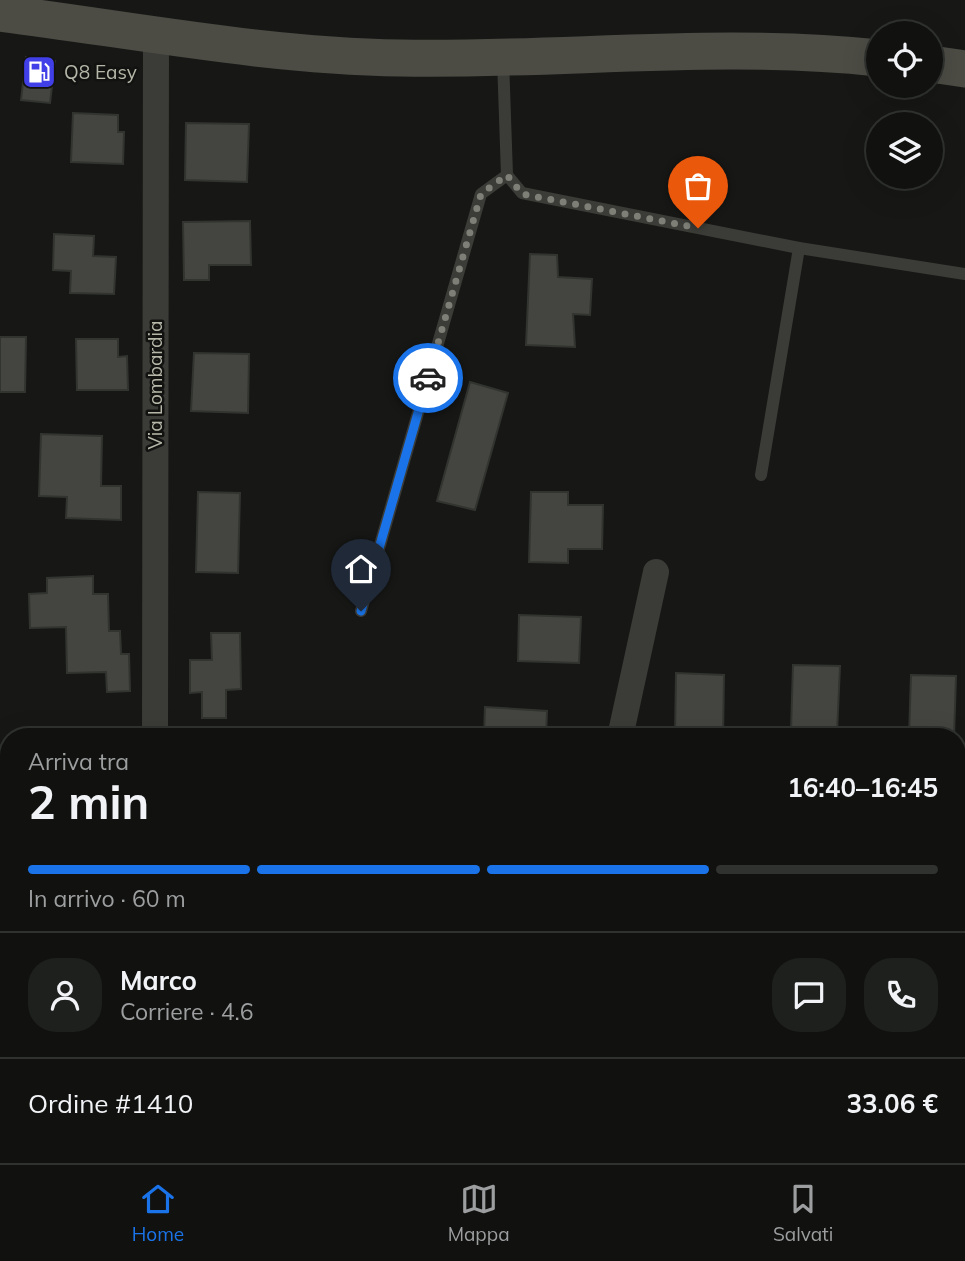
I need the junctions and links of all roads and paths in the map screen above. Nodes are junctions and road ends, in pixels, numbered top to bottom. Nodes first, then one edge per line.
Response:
1 (0, 13) edge
2 (156, 33) junction
3 (503, 55) junction
4 (866, 57) edge
5 (943, 66) edge
6 (965, 69) edge
7 (507, 175) junction
8 (799, 248) junction
9 (965, 274) edge
10 (761, 475) dead end
11 (656, 572) dead end
12 (361, 611) dead end
13 (155, 728) edge
14 (622, 728) edge

1 - 2 main road
2 - 3 main road
2 - 13 street, Via Lombardia
3 - 4 main road
3 - 7 lane
5 - 6 main road
7 - 8 lane
7 - 12 lane
8 - 9 lane
8 - 10 lane
11 - 14 street

